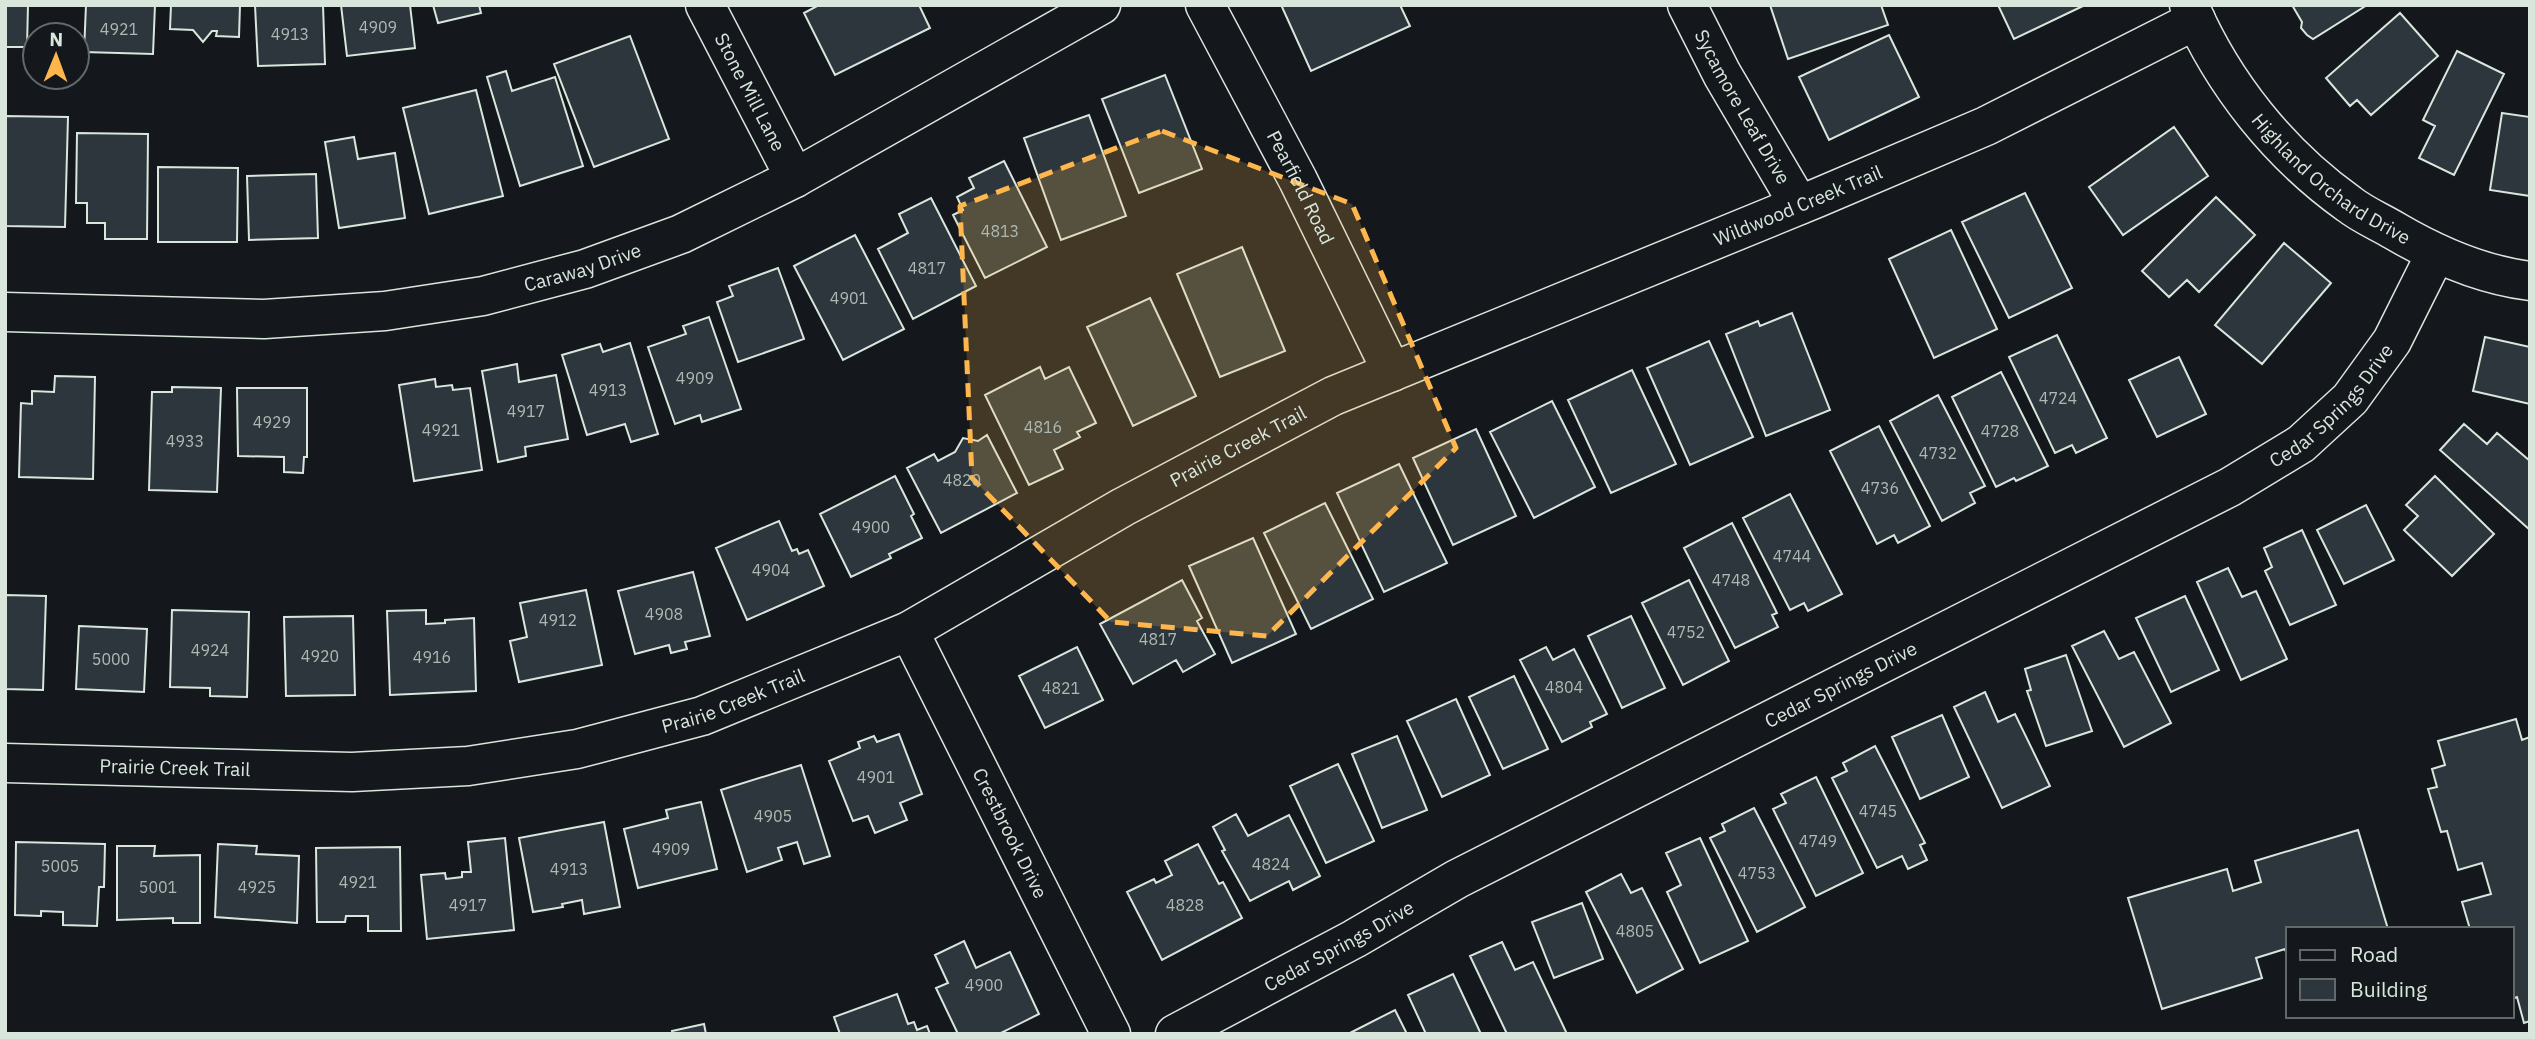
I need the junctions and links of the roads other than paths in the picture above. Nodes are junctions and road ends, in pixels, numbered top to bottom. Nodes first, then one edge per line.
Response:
1 (705, 5) edge
2 (1101, 5) edge
3 (1205, 5) edge
4 (1687, 5) edge
5 (2192, 13) edge
6 (795, 178) junction
7 (1799, 205) junction
8 (2435, 254) junction
9 (2530, 281) edge
10 (5, 312) edge
11 (1392, 372) junction
12 (909, 631) junction
13 (5, 763) edge
14 (1111, 1034) edge
15 (1175, 1034) edge

1 - 6 street, Stone Mill Lane
2 - 6 street, Caraway Drive
3 - 11 street, Pearfield Road
4 - 7 street, Sycamore Leaf Drive
5 - 7 street, Wildwood Creek Trail
5 - 8 street, Highland Orchard Drive
6 - 10 street, Caraway Drive
7 - 11 street, Wildwood Creek Trail
8 - 9 street, Highland Orchard Drive
8 - 15 street, Cedar Springs Drive
11 - 12 street, Prairie Creek Trail
12 - 13 street, Prairie Creek Trail
12 - 14 street, Crestbrook Drive

